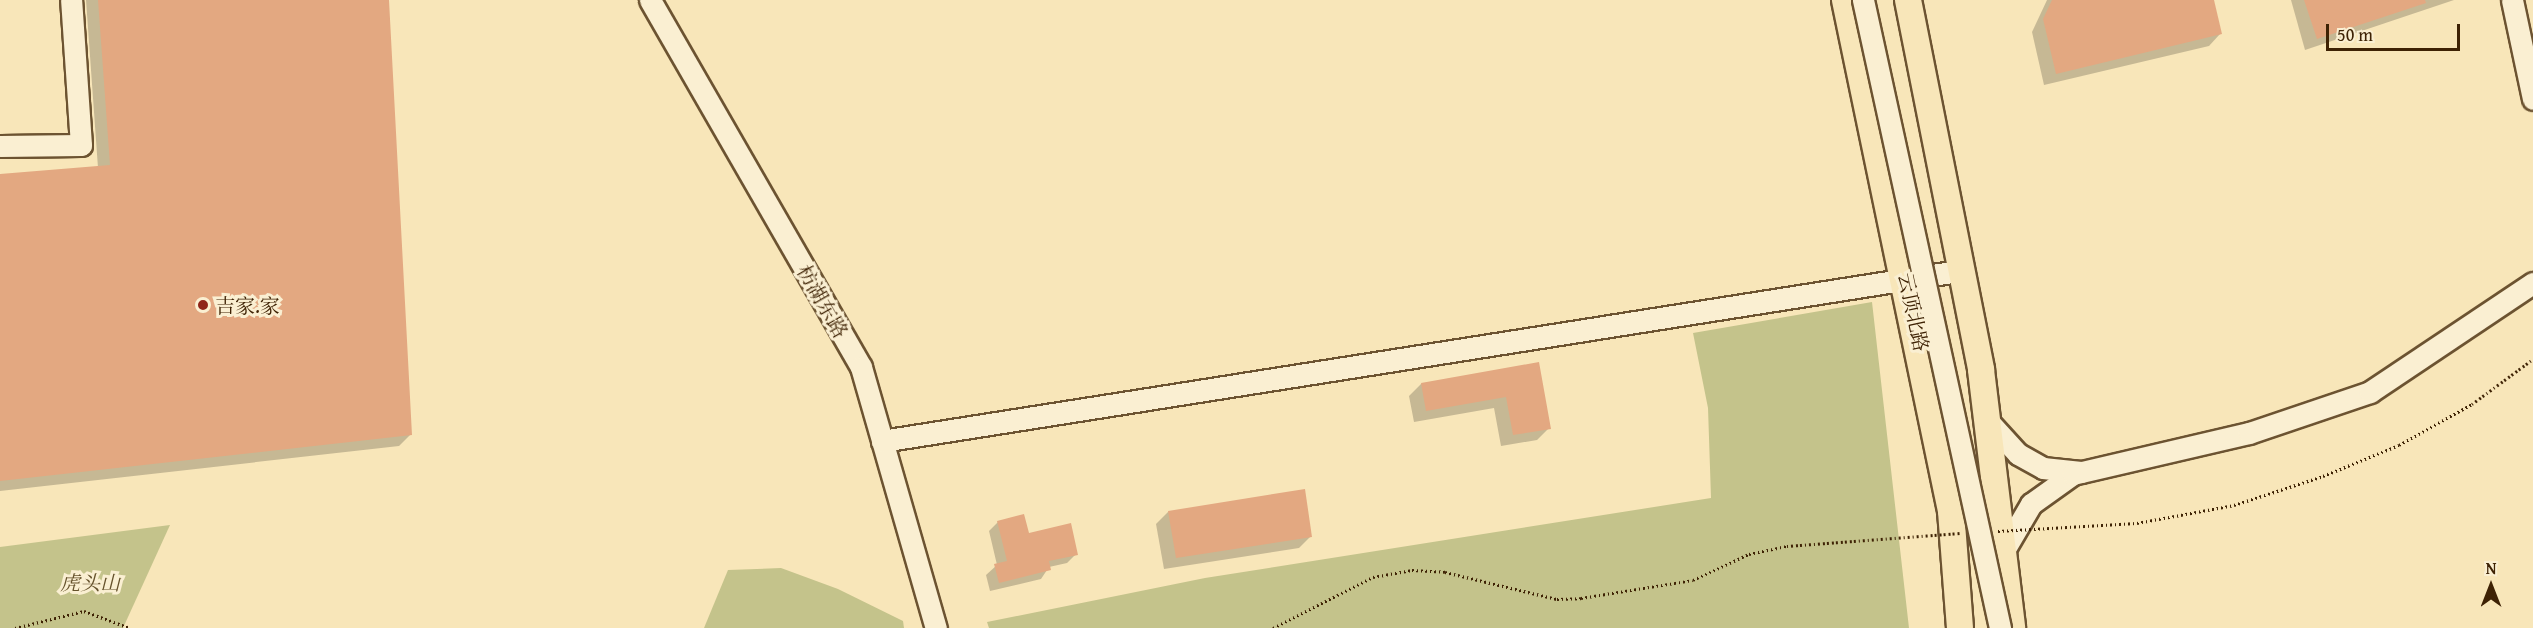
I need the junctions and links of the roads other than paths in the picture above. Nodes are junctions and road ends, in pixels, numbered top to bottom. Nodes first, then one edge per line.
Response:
1 (71, 0) edge
2 (650, 0) edge
3 (1845, 0) edge
4 (1863, 0) edge
5 (1908, 0) edge
6 (2512, 0) edge
7 (2533, 99) edge
8 (0, 146) edge
9 (1958, 271) junction
10 (1907, 278) junction
11 (2533, 283) edge
12 (1987, 419) junction
13 (882, 441) junction
14 (2081, 472) junction
15 (1996, 542) junction
16 (936, 628) edge
17 (1960, 628) edge
18 (2000, 628) edge
19 (2012, 628) edge

1 - 8 street
2 - 13 street, 枋湖东路
3 - 10 main road, 云顶北路
4 - 18 street, bridge
5 - 9 main road
6 - 7 street
9 - 10 street
9 - 12 main road
10 - 13 street
10 - 17 main road, 云顶北路
11 - 14 street
12 - 14 street
12 - 15 main road
13 - 16 street, 枋湖东路
14 - 15 street
15 - 19 main road

